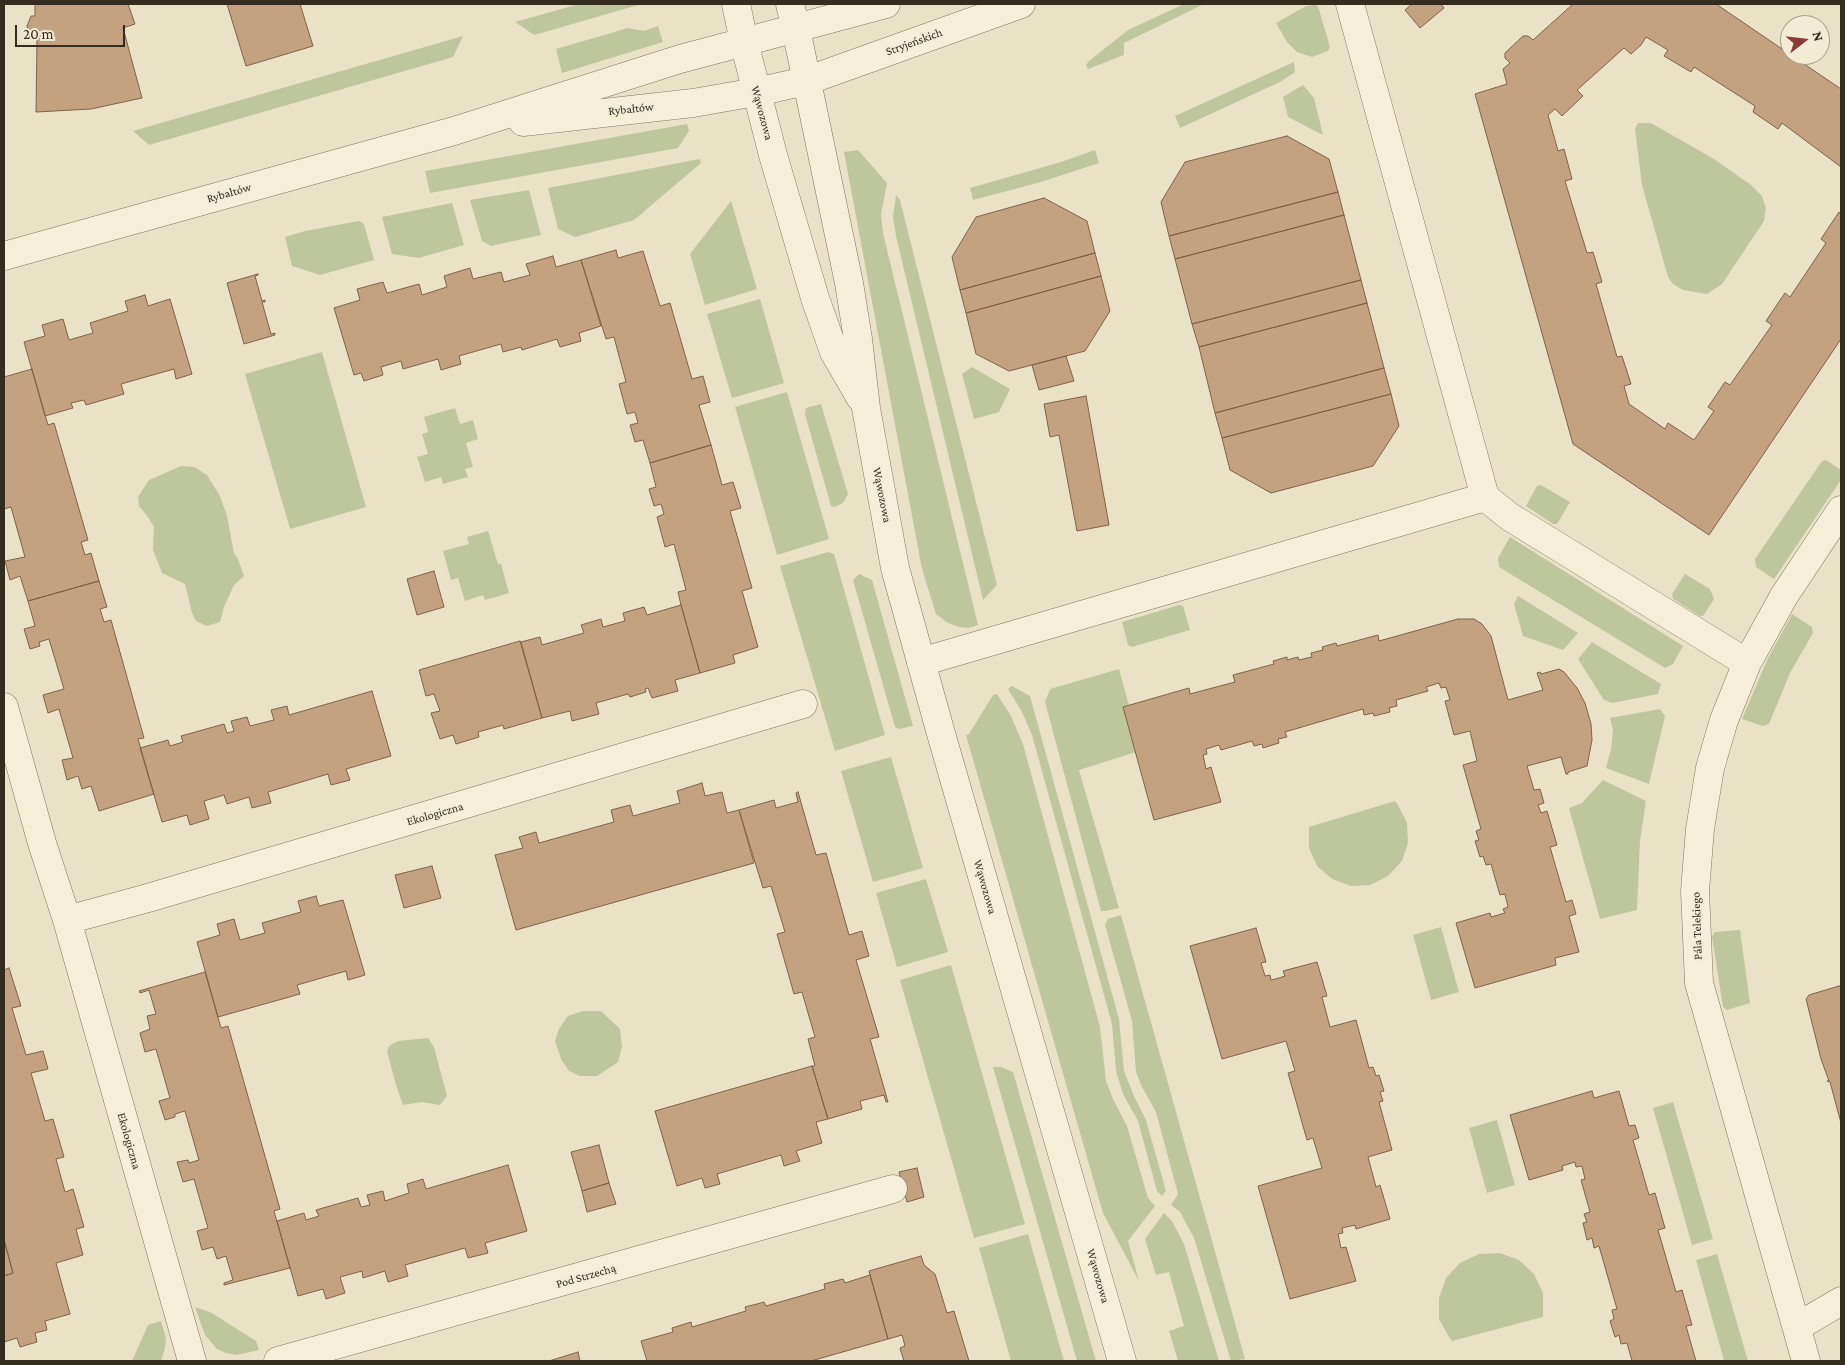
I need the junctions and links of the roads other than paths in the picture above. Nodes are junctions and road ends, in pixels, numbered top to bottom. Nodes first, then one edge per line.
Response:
1 (736, 4) edge
2 (886, 4) edge
3 (1021, 4) edge
4 (1350, 4) edge
5 (793, 16) edge
6 (744, 42) junction
7 (806, 81) junction
8 (756, 92) junction
9 (454, 131) junction
10 (4, 256) edge
11 (866, 408) junction
12 (1485, 497) junction
13 (1836, 527) edge
14 (921, 662) junction
15 (1748, 663) junction
16 (803, 704) dead end
17 (6, 720) edge
18 (67, 920) junction
19 (894, 1189) dead end
20 (1841, 1301) edge
21 (1797, 1327) junction
22 (192, 1361) edge
23 (278, 1361) edge
24 (1122, 1361) edge
25 (1806, 1361) edge

1 - 6 street, Wąwozowa
2 - 5 street
3 - 7 street, Stryjeńskich
4 - 12 street
5 - 6 street
5 - 7 street, Wąwozowa
6 - 8 street, Wąwozowa
6 - 9 street, Rybałtów
7 - 8 street, Rybałtów
7 - 11 street, Wąwozowa
8 - 9 street, Rybałtów
8 - 11 street, Wąwozowa
9 - 10 street, Rybałtów
11 - 14 street, Wąwozowa
12 - 14 street
12 - 15 street
13 - 15 street, Pála Telekiego
14 - 24 street, Wąwozowa
15 - 21 street, Pála Telekiego
16 - 18 street, Ekologiczna
17 - 18 street, Ekologiczna
18 - 22 street, Ekologiczna
19 - 23 street, Pod Strzechą
20 - 21 street
21 - 25 street, Pála Telekiego

